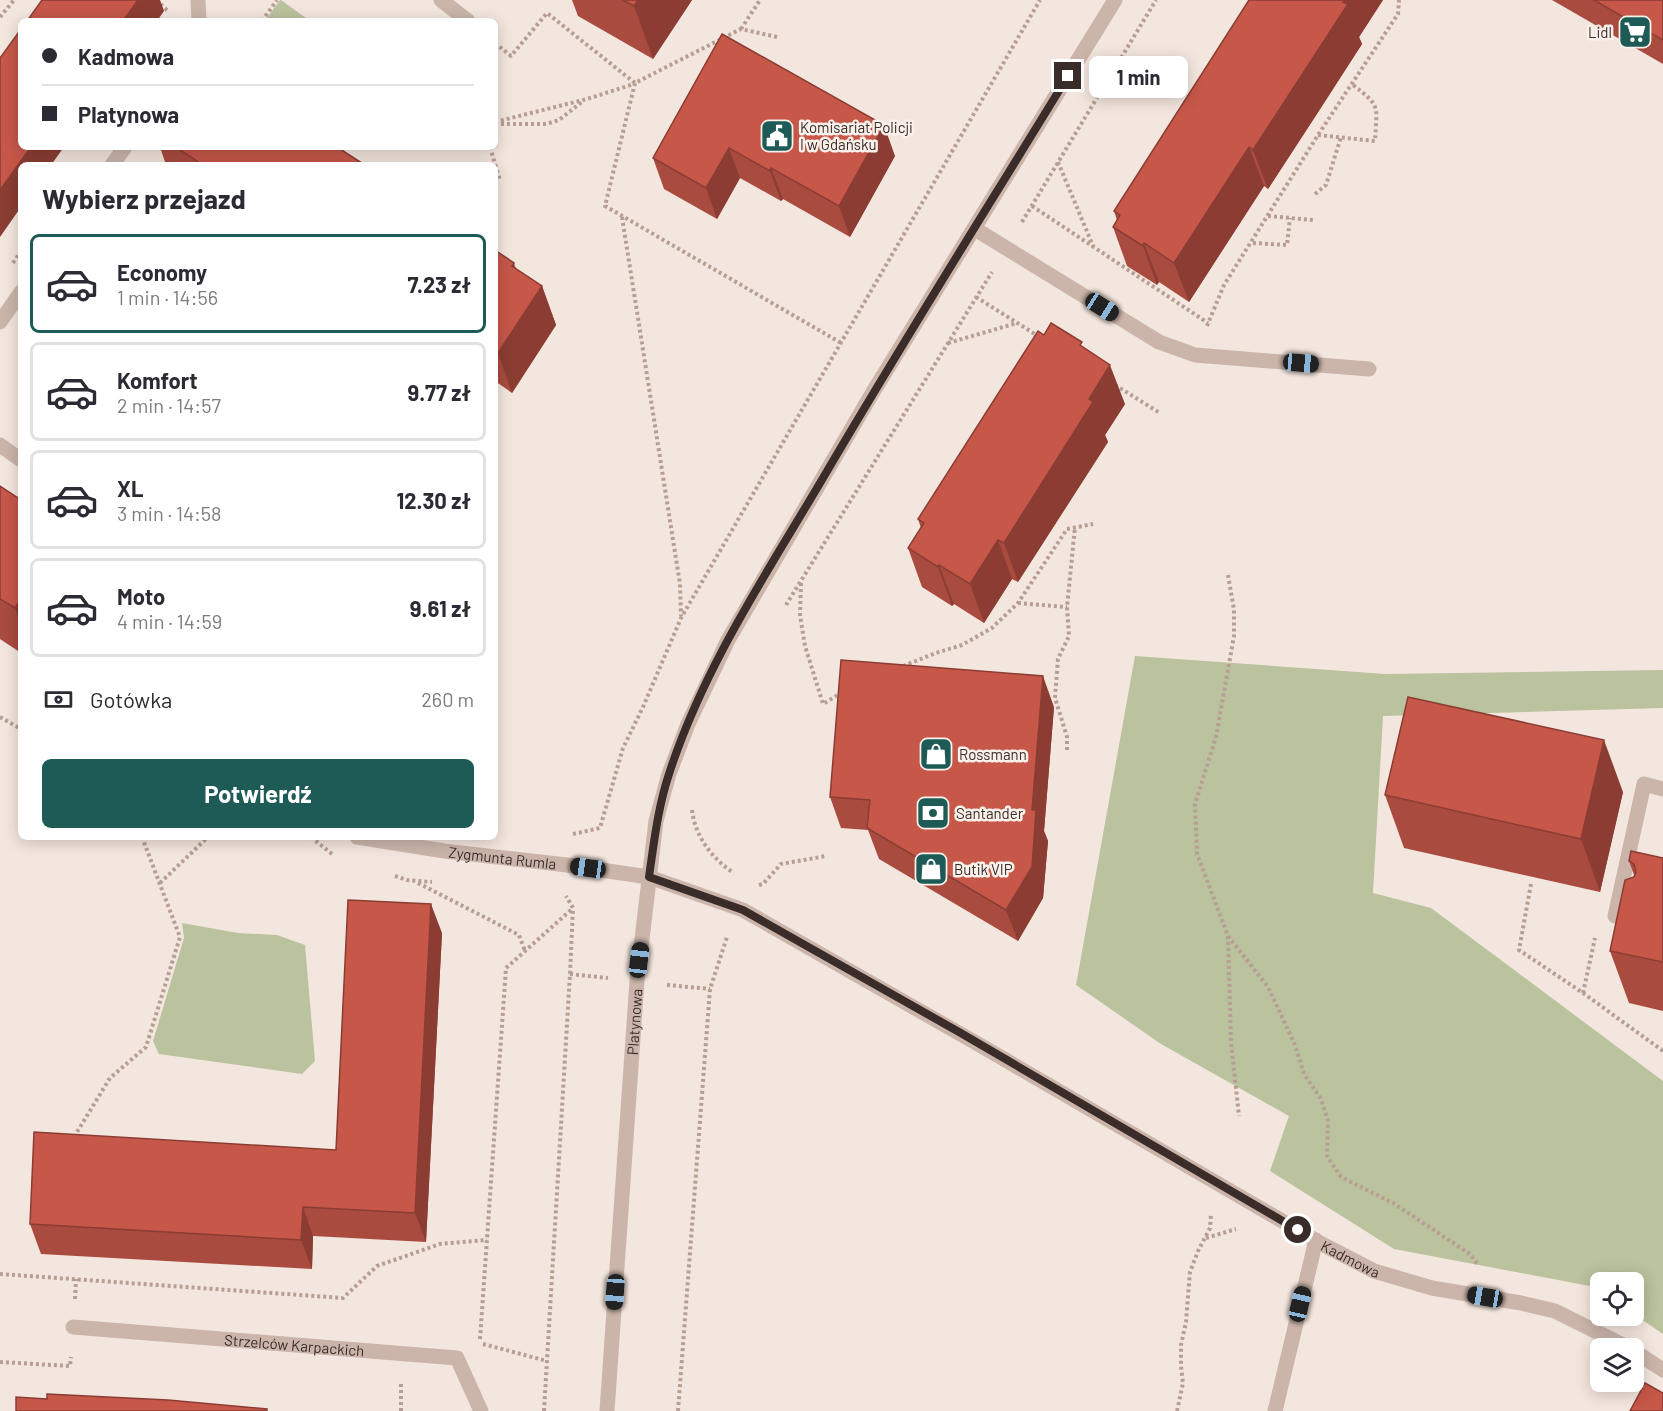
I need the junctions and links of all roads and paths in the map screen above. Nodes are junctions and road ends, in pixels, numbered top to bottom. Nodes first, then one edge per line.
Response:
1 (14, 0) edge
2 (198, 0) edge
3 (277, 0) edge
4 (441, 0) edge
5 (759, 0) edge
6 (1040, 0) edge
7 (1115, 0) edge
8 (1156, 0) edge
9 (1399, 0) edge
10 (0, 17) edge
11 (199, 18) edge
12 (264, 18) edge
13 (464, 18) edge
14 (741, 29) junction
15 (777, 37) dead end
16 (498, 45) edge
17 (635, 83) junction
18 (1352, 84) junction
19 (587, 99) junction
20 (498, 122) edge
21 (498, 123) edge
22 (1318, 135) junction
23 (1341, 137) junction
24 (1059, 162) junction
25 (498, 173) edge
26 (500, 180) dead end
27 (1315, 194) dead end
28 (1032, 206) junction
29 (622, 216) junction
30 (1268, 216) junction
31 (1290, 218) junction
32 (1313, 220) dead end
33 (975, 229) junction
34 (1252, 243) junction
35 (1093, 246) junction
36 (1006, 248) junction
37 (18, 296) edge
38 (976, 297) junction
39 (0, 322) edge
40 (1017, 323) junction
41 (1208, 323) junction
42 (1040, 338) edge
43 (841, 343) junction
44 (948, 343) junction
45 (1195, 355) junction
46 (1369, 369) dead end
47 (1110, 381) edge
48 (1160, 413) dead end
49 (0, 445) edge
50 (18, 458) edge
51 (1093, 524) dead end
52 (1075, 527) junction
53 (1228, 575) dead end
54 (801, 582) junction
55 (1018, 603) junction
56 (1067, 607) junction
57 (783, 610) dead end
58 (681, 618) junction
59 (894, 670) edge
60 (843, 692) edge
61 (0, 717) edge
62 (18, 727) edge
63 (1067, 750) dead end
64 (1663, 789) edge
65 (694, 801) dead end
66 (571, 835) dead end
67 (143, 840) edge
68 (205, 840) edge
69 (376, 840) edge
70 (826, 856) dead end
71 (720, 864) dead end
72 (649, 877) junction
73 (415, 881) dead end
74 (160, 883) junction
75 (1531, 884) dead end
76 (755, 887) dead end
77 (564, 892) dead end
78 (573, 908) junction
79 (1646, 923) edge
80 (1596, 932) dead end
81 (1228, 936) junction
82 (727, 937) dead end
83 (525, 952) junction
84 (1583, 993) junction
85 (1663, 1051) edge
86 (1239, 1116) dead end
87 (69, 1146) edge
88 (1215, 1182) junction
89 (487, 1240) junction
90 (1316, 1240) junction
91 (0, 1274) edge
92 (1503, 1300) junction
93 (73, 1327) dead end
94 (1609, 1338) edge
95 (1644, 1358) edge
96 (547, 1361) junction
97 (1663, 1370) edge
98 (481, 1411) edge
99 (543, 1411) edge
100 (607, 1411) edge
101 (678, 1411) edge
102 (1177, 1411) edge
103 (1275, 1411) edge

1 - 10 path
2 - 11 street
3 - 12 path
4 - 13 street
5 - 14 path
6 - 43 path
7 - 33 street, Platynowa
8 - 24 path
9 - 18 path
14 - 15 path
14 - 17 path
16 - 17 path
17 - 19 path
17 - 29 path
18 - 22 path
18 - 23 path
19 - 20 path
19 - 21 path
22 - 23 path
22 - 30 path
23 - 27 path
24 - 28 path
24 - 35 path
25 - 26 path
28 - 35 path
28 - 36 path
29 - 43 path
29 - 58 path
30 - 31 path
30 - 34 path
31 - 32 path
31 - 34 path
33 - 36 street
33 - 72 street, Platynowa
34 - 41 path
35 - 41 path
36 - 38 path
36 - 45 street
37 - 39 street
38 - 40 path
38 - 44 path
40 - 42 path
40 - 44 path
41 - 45 path
43 - 58 path
44 - 54 path
45 - 46 street
47 - 48 path
49 - 50 street
51 - 52 path
52 - 55 path
52 - 56 path
53 - 81 path
54 - 57 path
54 - 60 path
55 - 56 path
55 - 59 path
56 - 63 path
58 - 66 path
61 - 62 path
64 - 79 street
65 - 71 path
67 - 74 path
68 - 74 path
69 - 72 street, Zygmunta Rumla
70 - 76 path
72 - 88 street, Kadmowa
72 - 100 street, Platynowa
73 - 83 path
74 - 87 path
75 - 84 path
77 - 78 path
78 - 83 path
78 - 96 path
80 - 84 path
81 - 86 path
81 - 92 path
82 - 101 path
83 - 89 path
84 - 85 path
88 - 90 street, Kadmowa
88 - 102 path
89 - 91 path
89 - 96 path
90 - 92 street, Kadmowa
90 - 103 street
92 - 94 street, Kadmowa
93 - 98 street, Strzelców Karpackich
95 - 97 street
96 - 99 path

